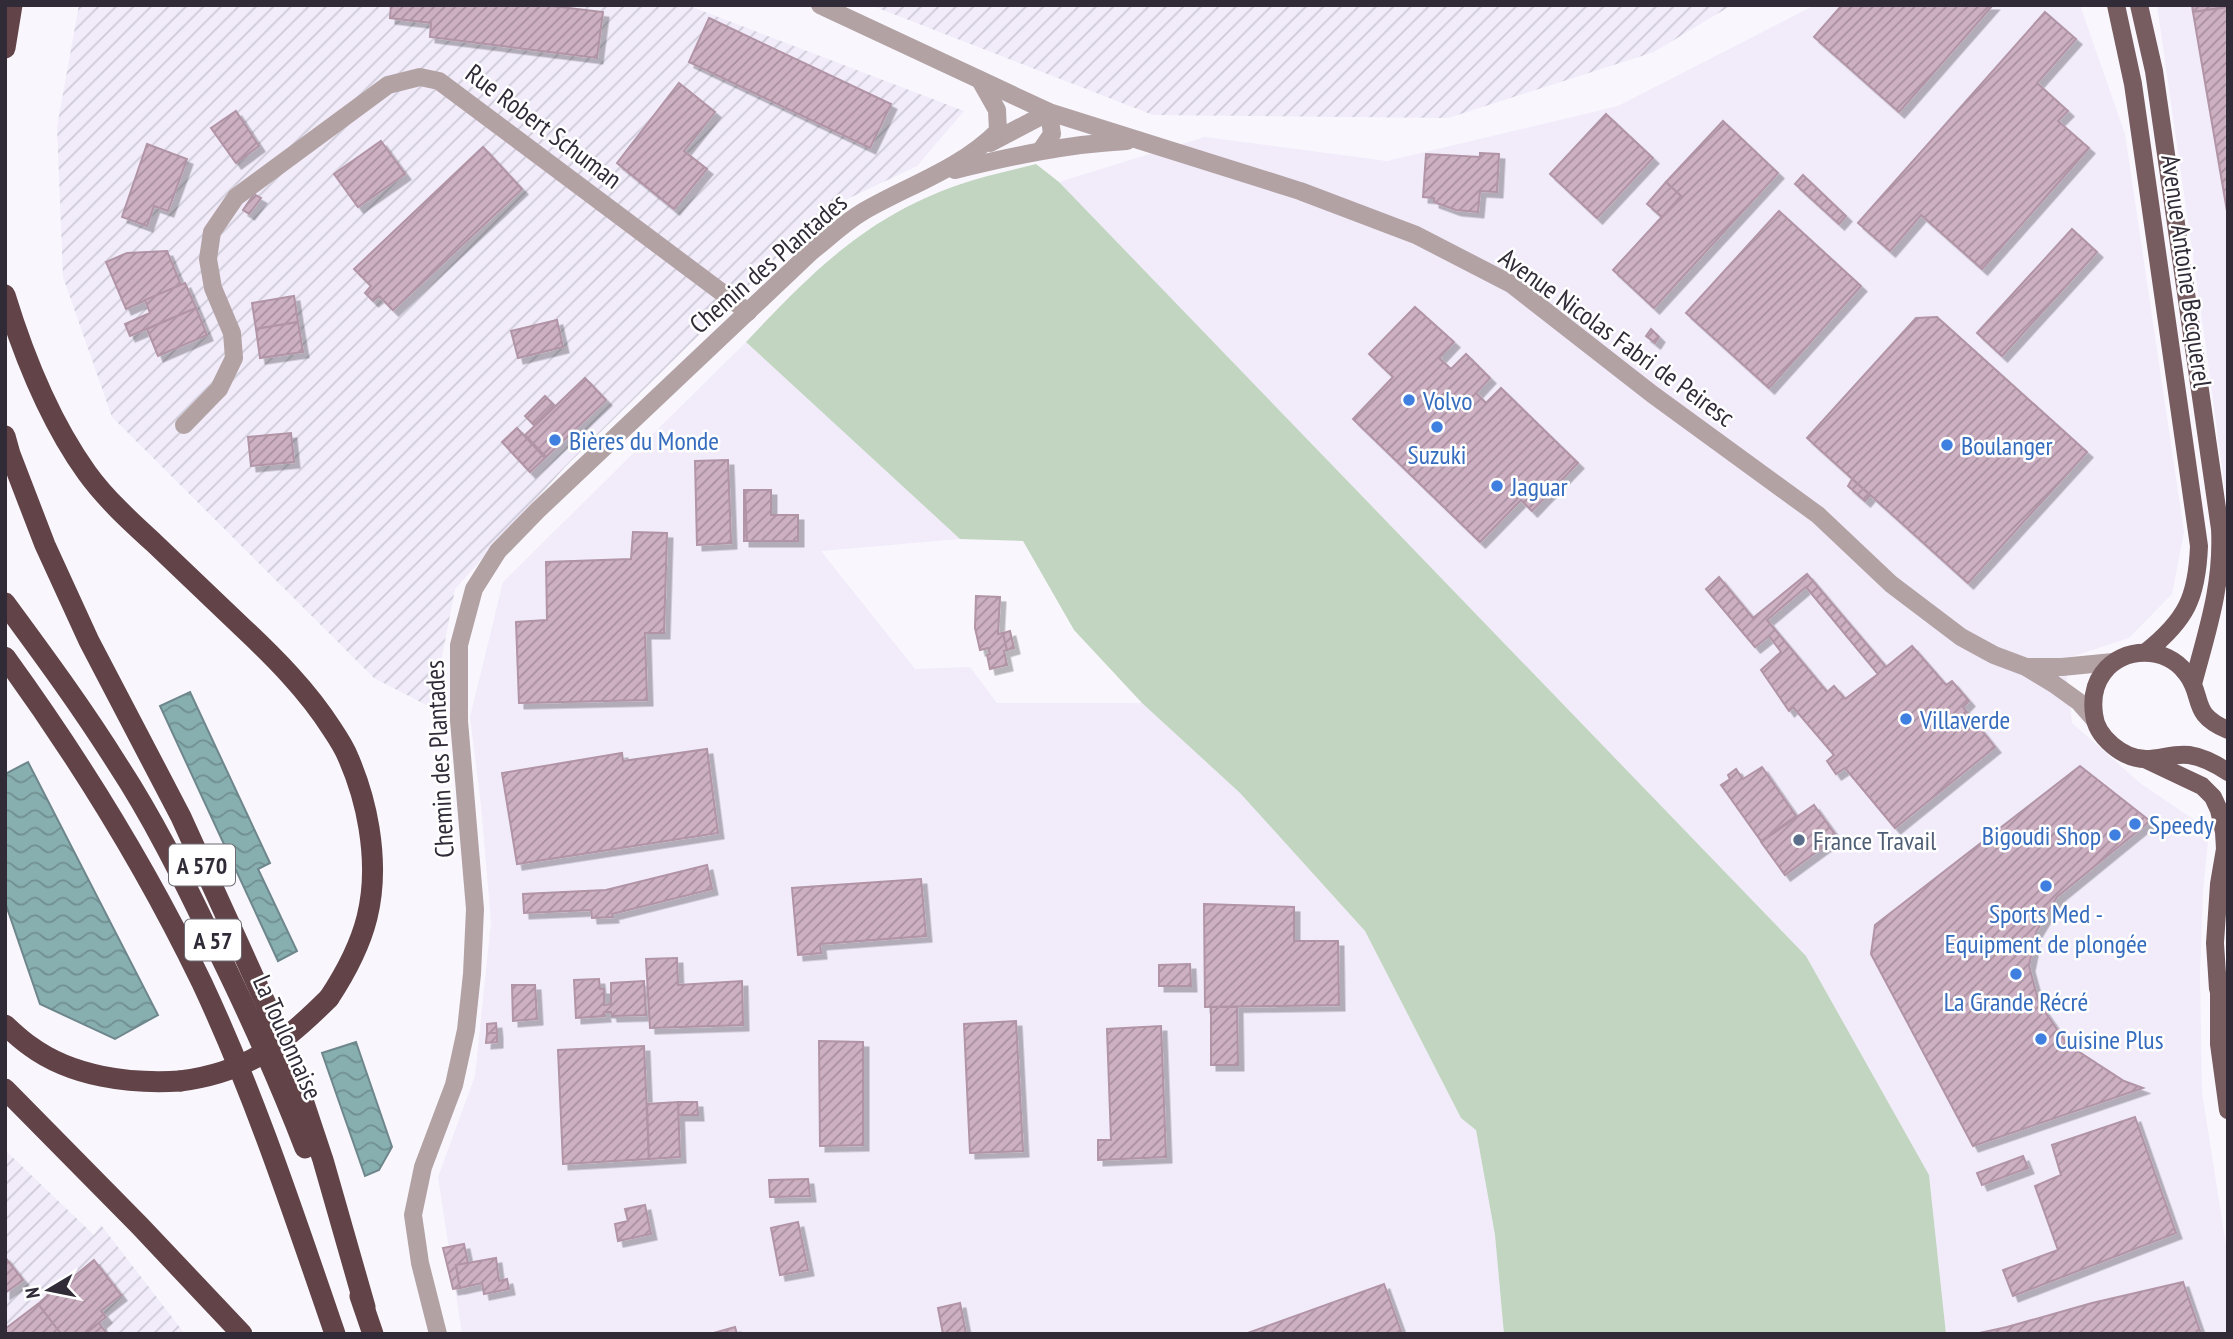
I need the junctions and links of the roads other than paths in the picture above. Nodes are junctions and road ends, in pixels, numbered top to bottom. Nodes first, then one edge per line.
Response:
1 (11, 5) edge
2 (2116, 5) edge
3 (2139, 5) edge
4 (831, 8) edge
5 (5, 21) edge
6 (5, 48) edge
7 (980, 80) junction
8 (1049, 112) junction
9 (1140, 140) junction
10 (981, 148) junction
11 (1041, 150) junction
12 (937, 174) junction
13 (5, 295) edge
14 (748, 312) junction
15 (184, 425) dead end
16 (5, 436) edge
17 (5, 603) edge
18 (2146, 652) junction
19 (5, 657) edge
20 (2113, 662) junction
21 (2026, 667) junction
22 (2193, 684) junction
23 (2094, 719) junction
24 (2228, 730) edge
25 (2153, 758) junction
26 (2228, 772) edge
27 (2228, 917) edge
28 (2218, 989) junction
29 (5, 1025) edge
30 (5, 1089) edge
31 (2228, 1110) edge
32 (365, 1307) junction
33 (242, 1334) edge
34 (335, 1334) edge
35 (373, 1334) edge
36 (438, 1334) edge

1 - 5 highway
1 - 6 highway
2 - 18 main road, Avenue Antoine Becquerel
3 - 22 main road, Avenue Antoine Becquerel
4 - 7 street, Avenue Nicolas Fabri de Peiresc
7 - 8 street, Avenue Nicolas Fabri de Peiresc
7 - 10 street
8 - 9 street, Avenue Nicolas Fabri de Peiresc
8 - 10 street
8 - 11 street
9 - 11 street
9 - 21 street, Avenue Nicolas Fabri de Peiresc
10 - 12 street
11 - 12 street
12 - 14 street, Chemin des Plantades
13 - 29 highway, bridge
14 - 15 street, Rue Robert Schuman
14 - 36 street, Chemin des Plantades
16 - 32 highway, A 570
17 - 32 highway, La Toulonnaise / A 57
18 - 20 main road
18 - 22 main road
19 - 34 highway, A 57
20 - 21 street
20 - 23 main road
21 - 23 street
22 - 24 main road
23 - 25 main road
25 - 26 main road
25 - 28 main road
27 - 28 main road
28 - 31 main road
30 - 33 highway
32 - 35 highway, La Toulonnaise / A 57

